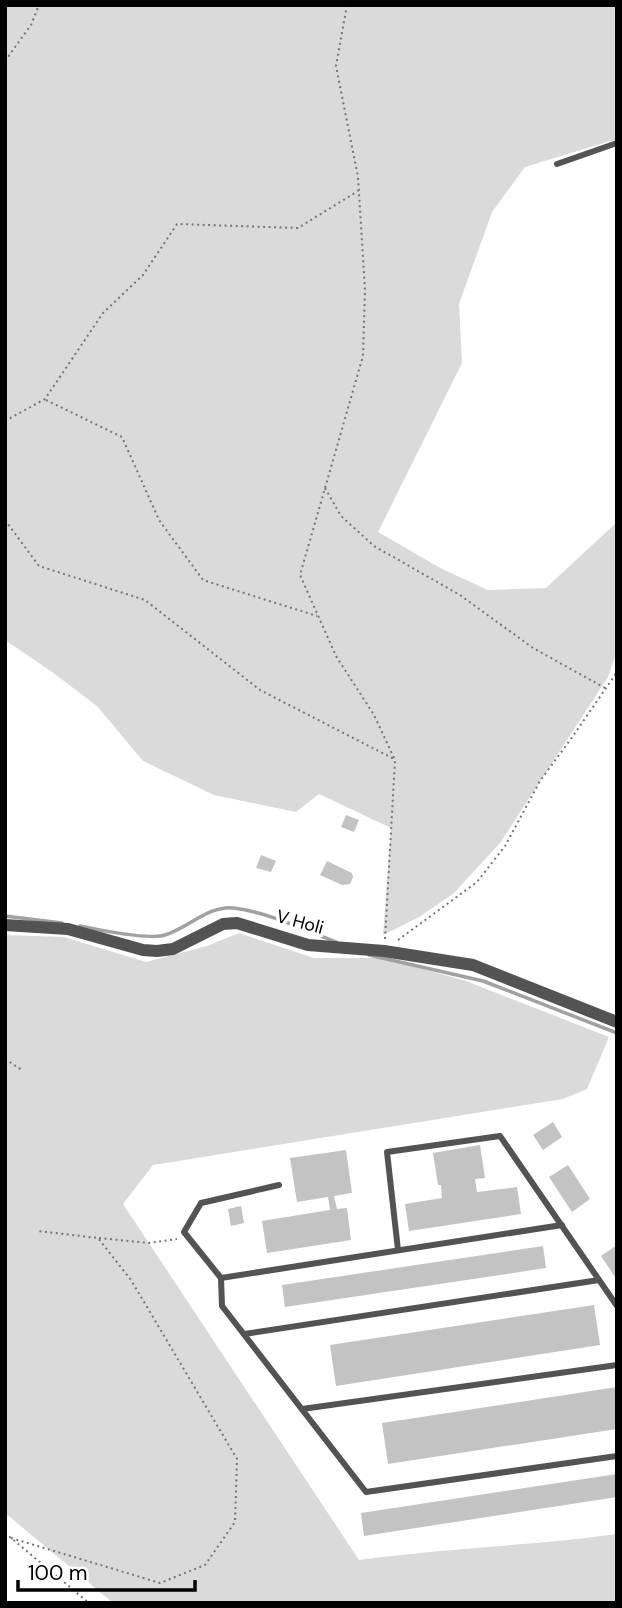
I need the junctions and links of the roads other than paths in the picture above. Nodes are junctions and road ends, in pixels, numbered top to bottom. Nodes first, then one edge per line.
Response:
1 (617, 143) edge
2 (557, 164) dead end
3 (5, 925) edge
4 (617, 1022) edge
5 (279, 1185) dead end
6 (562, 1225) junction
7 (398, 1250) junction
8 (220, 1278) junction
9 (599, 1280) junction
10 (617, 1306) edge
11 (244, 1334) junction
12 (617, 1365) edge
13 (302, 1409) junction
14 (617, 1456) edge

1 - 2 lane
3 - 4 street, V Holi
5 - 8 lane
6 - 7 lane
6 - 7 lane
6 - 9 lane
7 - 8 lane
8 - 11 lane
9 - 10 lane
9 - 11 lane
11 - 13 lane
12 - 13 lane
13 - 14 lane

